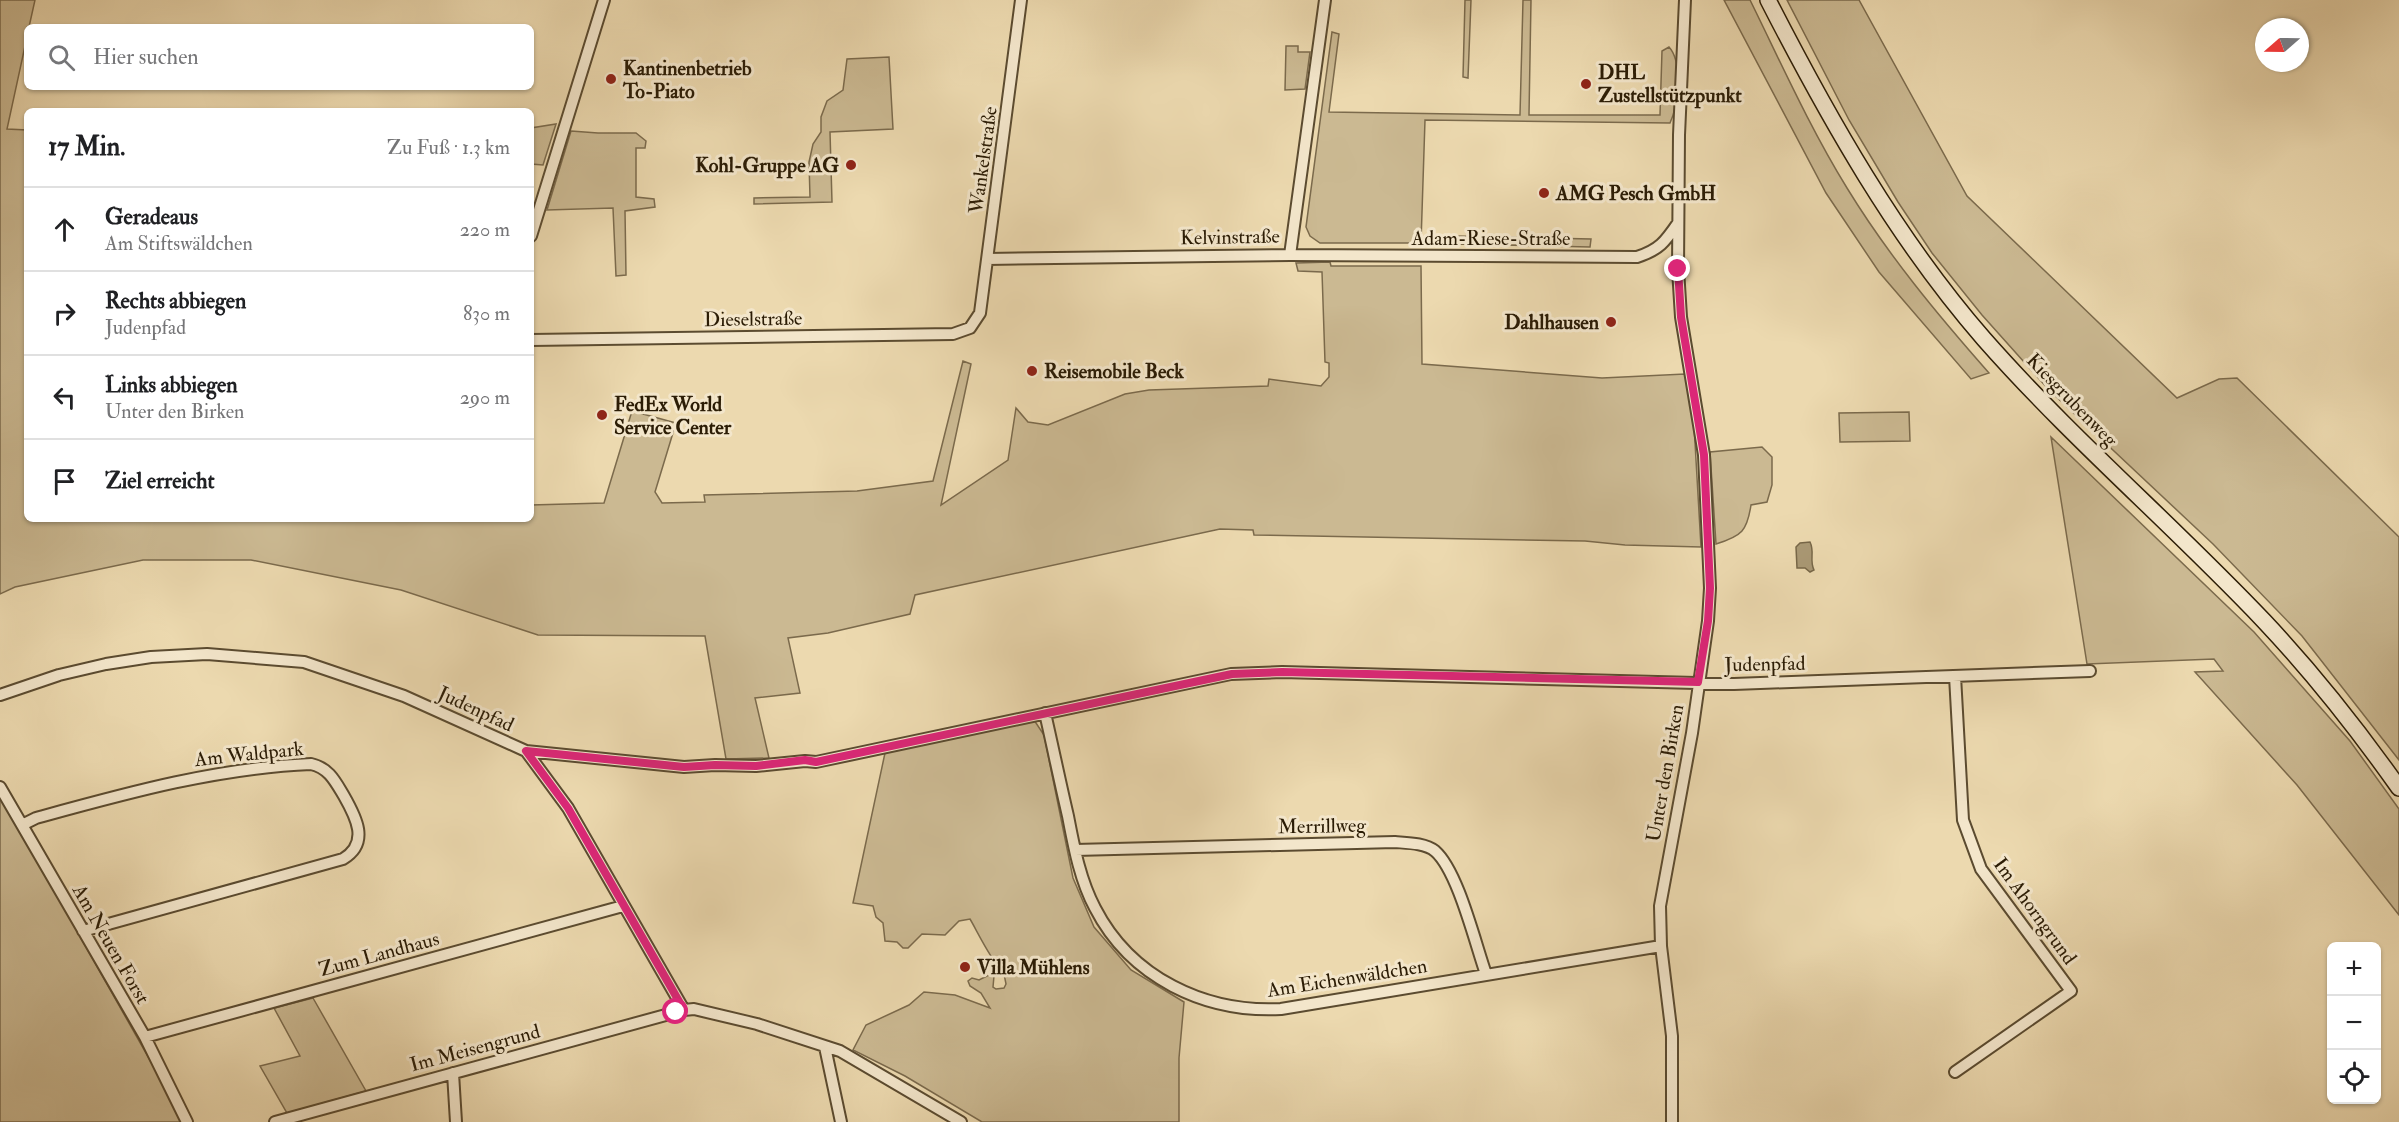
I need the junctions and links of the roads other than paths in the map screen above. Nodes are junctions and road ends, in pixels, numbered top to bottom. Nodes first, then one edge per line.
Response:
1 (604, 0) edge
2 (1021, 0) edge
3 (1325, 0) edge
4 (1685, 0) edge
5 (1768, 0) edge
6 (1678, 223) junction
7 (534, 226) edge
8 (1290, 255) junction
9 (987, 259) junction
10 (974, 324) joint
11 (534, 340) edge
12 (2090, 671) dead end
13 (1955, 676) junction
14 (1698, 682) junction
15 (0, 695) edge
16 (1045, 713) junction
17 (526, 751) junction
18 (0, 787) edge
19 (2399, 788) edge
20 (22, 825) junction
21 (1075, 850) junction
22 (623, 906) junction
23 (83, 931) junction
24 (1661, 946) junction
25 (1486, 974) junction
26 (684, 1010) junction
27 (145, 1038) junction
28 (825, 1047) junction
29 (453, 1072) junction
30 (1955, 1072) dead end
31 (187, 1122) edge
32 (275, 1122) edge
33 (456, 1122) edge
34 (841, 1122) edge
35 (961, 1122) edge
36 (1672, 1122) edge

1 - 7 street
2 - 9 street, Wankelstraße
3 - 8 street, Kelvinstraße
4 - 6 street, Unter den Birken
5 - 19 main road, Kiesgrubenweg
6 - 8 street, Adam-Riese-Straße
6 - 14 street, Unter den Birken
8 - 9 street, Kelvinstraße
9 - 10 street, Wankelstraße
10 - 11 street, Dieselstraße
12 - 13 street, Judenpfad
13 - 14 street, Judenpfad
13 - 30 street, Im Ahorngrund
14 - 16 street, Judenpfad
14 - 24 street, Unter den Birken
15 - 17 street, Judenpfad
16 - 17 street, Judenpfad
16 - 21 street, Am Eichenwäldchen
17 - 22 street
18 - 20 street, Am Neuen Forst
20 - 23 street, Am Neuen Forst
20 - 23 street, Am Waldpark
21 - 25 street, Am Eichenwäldchen
21 - 25 street, Merrillweg
22 - 26 street
22 - 27 street, Zum Landhaus
23 - 27 street, Am Neuen Forst
24 - 25 street, Am Eichenwäldchen
24 - 36 street, Unter den Birken
26 - 28 street
26 - 29 street, Im Meisengrund
27 - 31 street, Am Neuen Forst
28 - 34 street
28 - 35 street
29 - 32 street, Im Meisengrund
29 - 33 street

